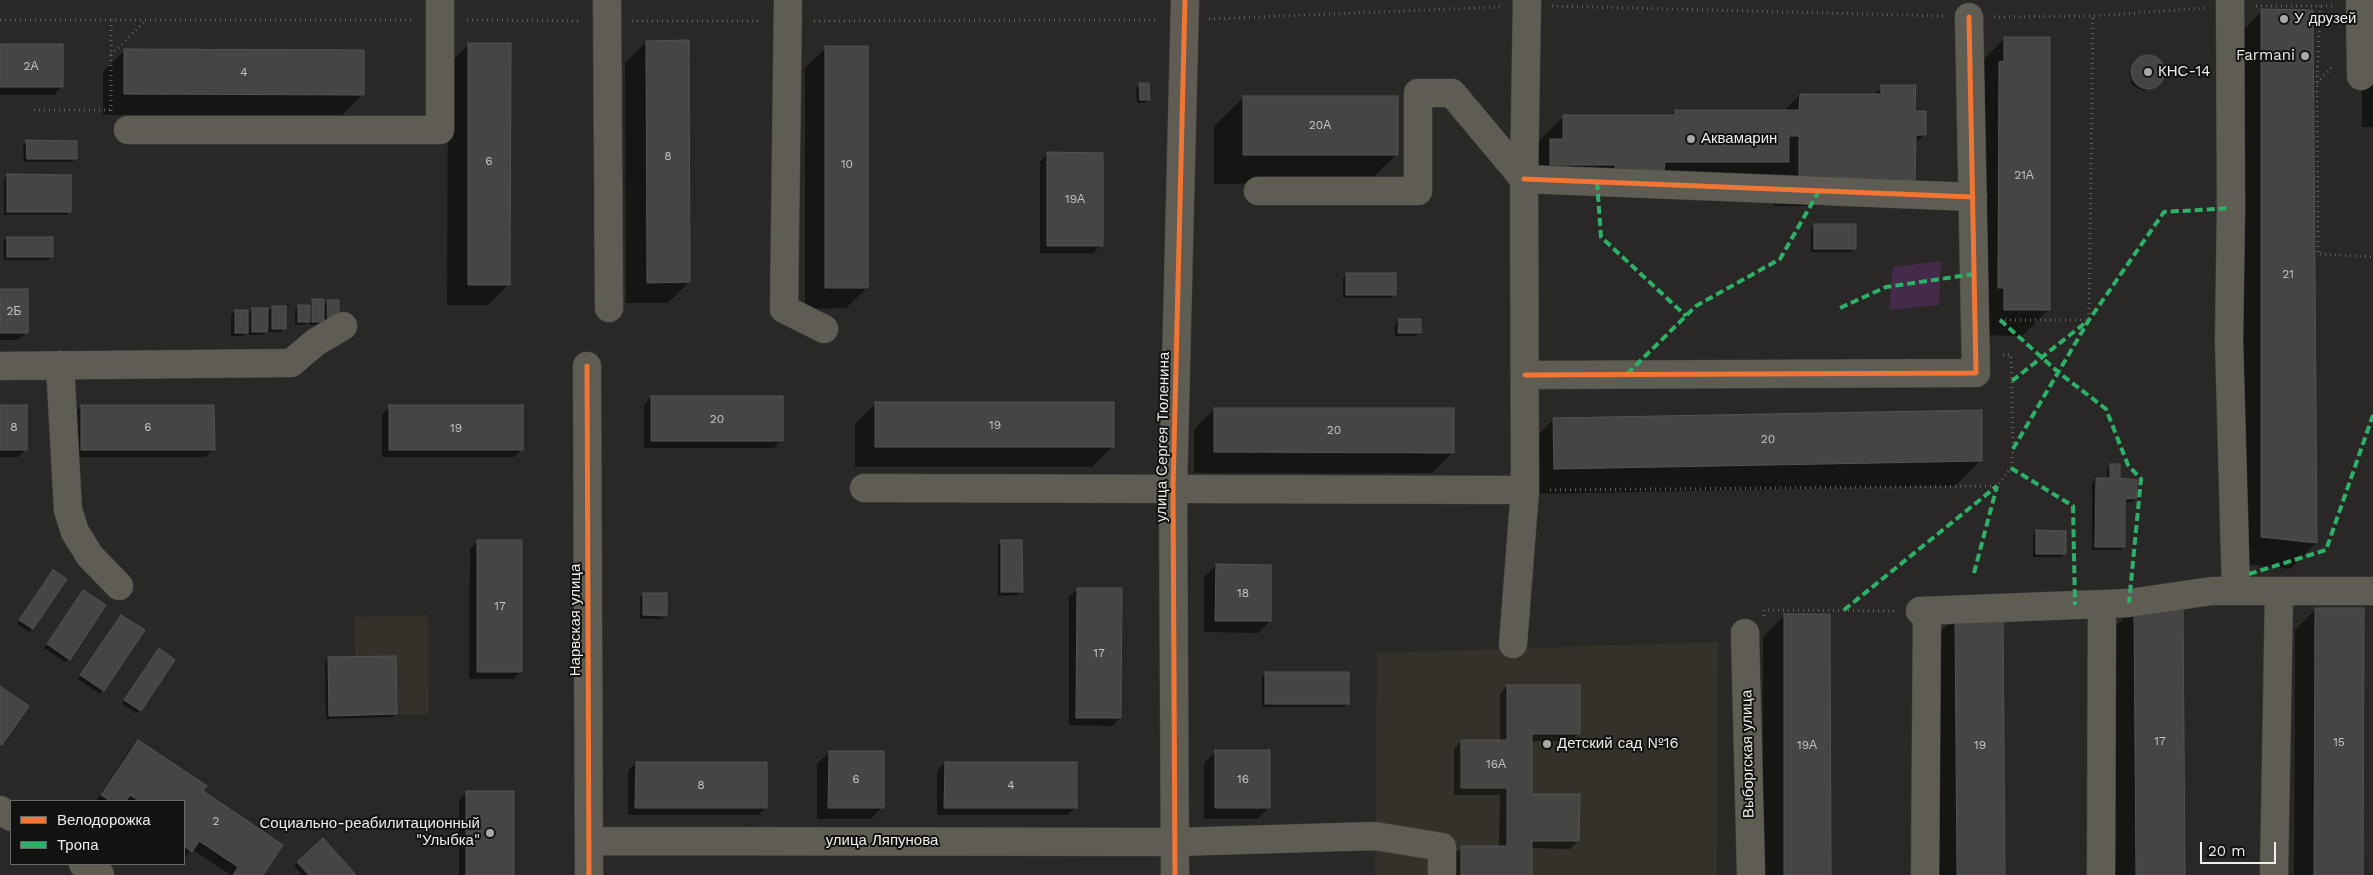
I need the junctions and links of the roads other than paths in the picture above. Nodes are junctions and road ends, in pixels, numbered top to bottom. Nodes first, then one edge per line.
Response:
1 (440, 0) edge
2 (607, 0) edge
3 (788, 0) edge
4 (1185, 0) edge
5 (1527, 0) edge
6 (2230, 0) edge
7 (2360, 0) edge
8 (1969, 17) dead end
9 (2361, 76) dead end
10 (128, 130) road end
11 (1524, 180) junction
12 (1258, 191) dead end
13 (1973, 197) junction
14 (609, 308) dead end
15 (343, 326) dead end
16 (824, 329) dead end
17 (60, 365) junction
18 (0, 366) edge
19 (587, 366) dead end
20 (1524, 375) junction
21 (864, 488) dead end
22 (1173, 488) junction
23 (1525, 490) junction
24 (119, 586) dead end
25 (2236, 591) junction
26 (2373, 591) edge
27 (2279, 593) junction
28 (2102, 604) junction
29 (1745, 633) dead end
30 (1514, 644) dead end
31 (590, 840) junction
32 (1175, 842) junction
33 (85, 865) edge
34 (100, 875) edge
35 (589, 875) edge
36 (1175, 875) edge
37 (1442, 875) edge
38 (1751, 875) edge
39 (1925, 875) edge
40 (2101, 875) edge
41 (2274, 875) edge

1 - 10 street
2 - 14 street
3 - 16 street
4 - 22 street, улица Сергея Тюленина
5 - 11 street
6 - 25 street
7 - 9 street
8 - 13 street
11 - 12 street
11 - 13 street
11 - 20 street
13 - 20 street
15 - 17 street
17 - 18 street
17 - 24 street
19 - 31 street, Нарвская улица
20 - 23 street
21 - 22 street
22 - 23 street
22 - 32 street, улица Сергея Тюленина
23 - 30 street
25 - 27 street
25 - 28 street
26 - 27 street
27 - 41 street
28 - 39 street
28 - 40 street
29 - 38 street, Выборгская улица
31 - 32 street, улица Ляпунова
31 - 35 street, Нарвская улица
32 - 36 street, улица Сергея Тюленина
32 - 37 street, улица Ляпунова
33 - 34 street

